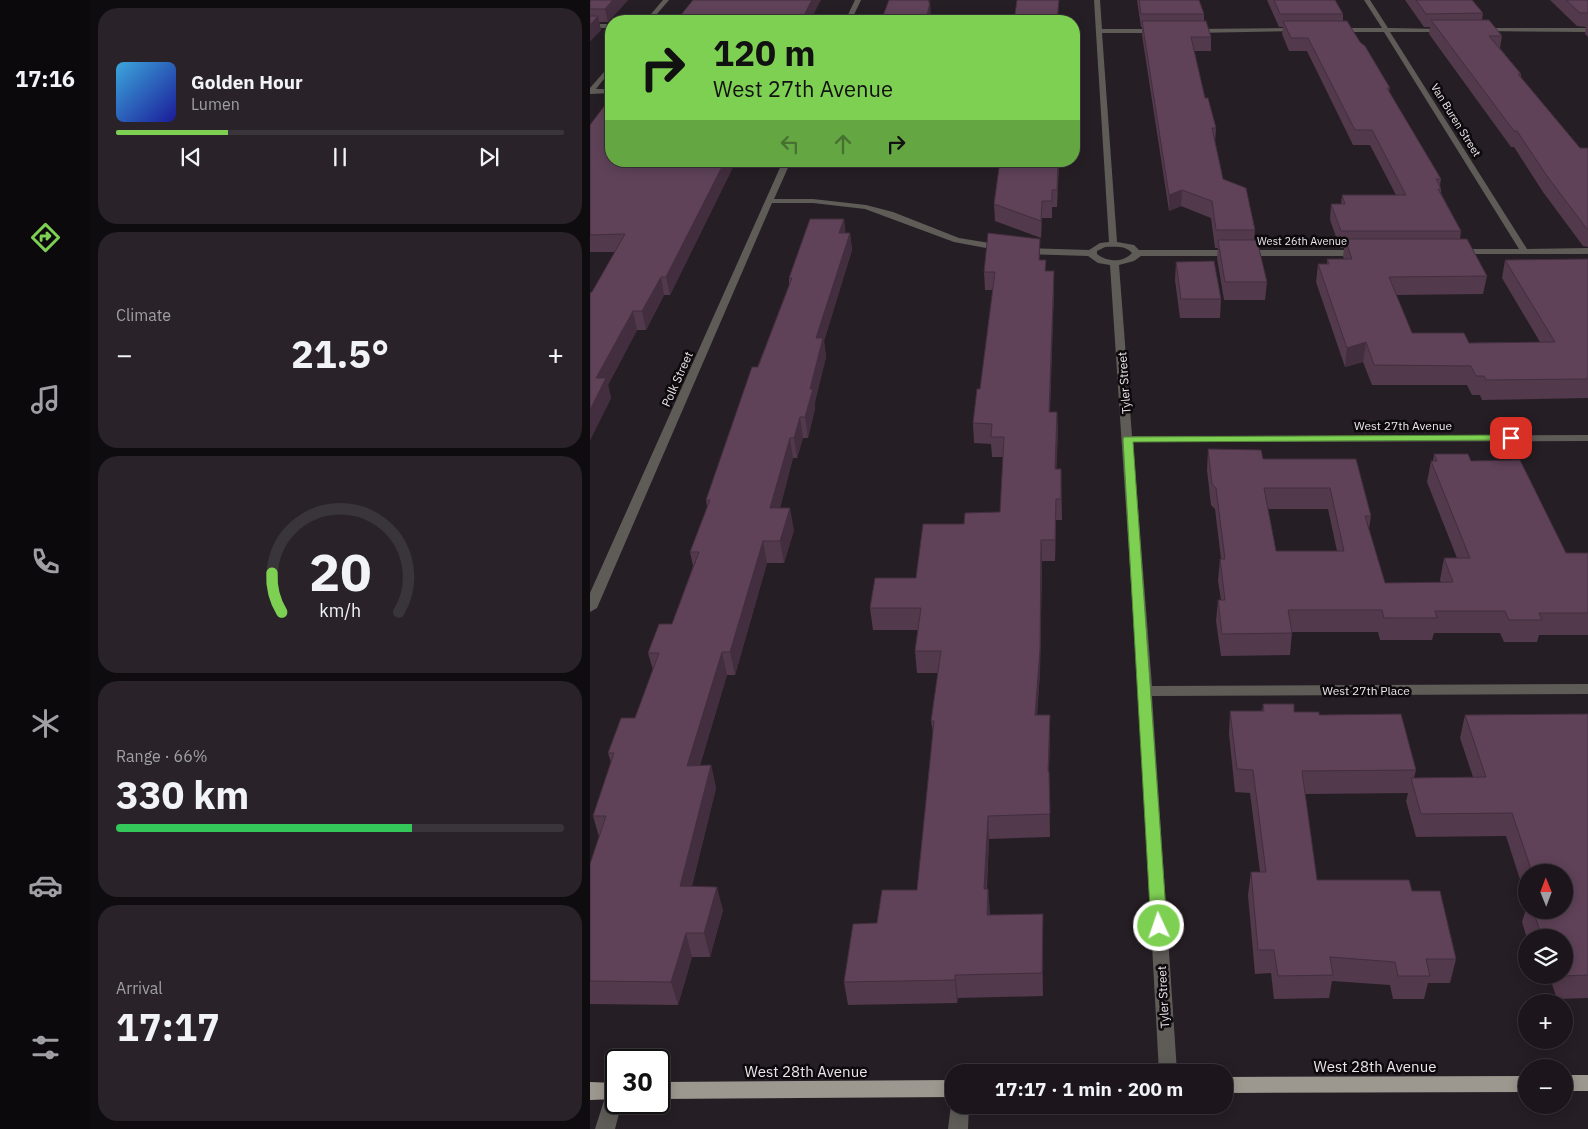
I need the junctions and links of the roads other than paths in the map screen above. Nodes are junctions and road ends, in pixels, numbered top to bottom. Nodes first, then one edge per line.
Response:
1 (666, 0) edge
2 (858, 0) edge
3 (1097, 0) edge
4 (1367, 0) edge
5 (653, 15) edge
6 (851, 15) edge
7 (590, 26) edge
8 (605, 26) edge
9 (1307, 30) edge
10 (1327, 30) edge
11 (1386, 30) junction
12 (1454, 30) edge
13 (1473, 30) edge
14 (1588, 30) edge
15 (1099, 31) junction
16 (1168, 31) edge
17 (1188, 31) edge
18 (605, 73) edge
19 (605, 90) edge
20 (590, 91) edge
21 (784, 167) edge
22 (770, 200) junction
23 (1113, 244) junction
24 (1366, 252) edge
25 (1446, 252) edge
26 (1525, 252) junction
27 (1588, 252) edge
28 (1092, 253) junction
29 (1137, 253) junction
30 (1114, 263) junction
31 (1588, 438) edge
32 (1128, 439) junction
33 (590, 608) edge
34 (1588, 689) edge
35 (1145, 691) junction
36 (1168, 1064) edge
37 (1573, 1083) edge
38 (1588, 1083) edge
39 (1518, 1084) edge
40 (1233, 1085) edge
41 (945, 1088) edge
42 (670, 1090) edge
43 (590, 1091) edge
44 (605, 1091) edge
45 (609, 1114) edge
46 (959, 1114) edge
47 (605, 1129) edge
48 (958, 1129) edge

1 - 5 street
2 - 6 street
3 - 15 street
4 - 11 street, Van Buren Street
7 - 8 street
9 - 17 street
10 - 11 street
11 - 12 street
11 - 26 street, Van Buren Street
13 - 14 street
15 - 16 street
15 - 23 street
18 - 20 street
19 - 20 street
21 - 22 street, Polk Street
22 - 28 street
22 - 33 street, Polk Street
23 - 28 street
23 - 29 street
24 - 29 street, West 26th Avenue
25 - 26 street
26 - 27 street
28 - 30 street
29 - 30 street
30 - 32 street, Tyler Street
31 - 32 street, West 27th Avenue
32 - 35 street, Tyler Street
34 - 35 street, West 27th Place
35 - 36 street, Tyler Street
37 - 38 main road
39 - 40 main road, West 28th Avenue
41 - 42 main road, West 28th Avenue
43 - 44 main road
45 - 47 street
46 - 48 street

